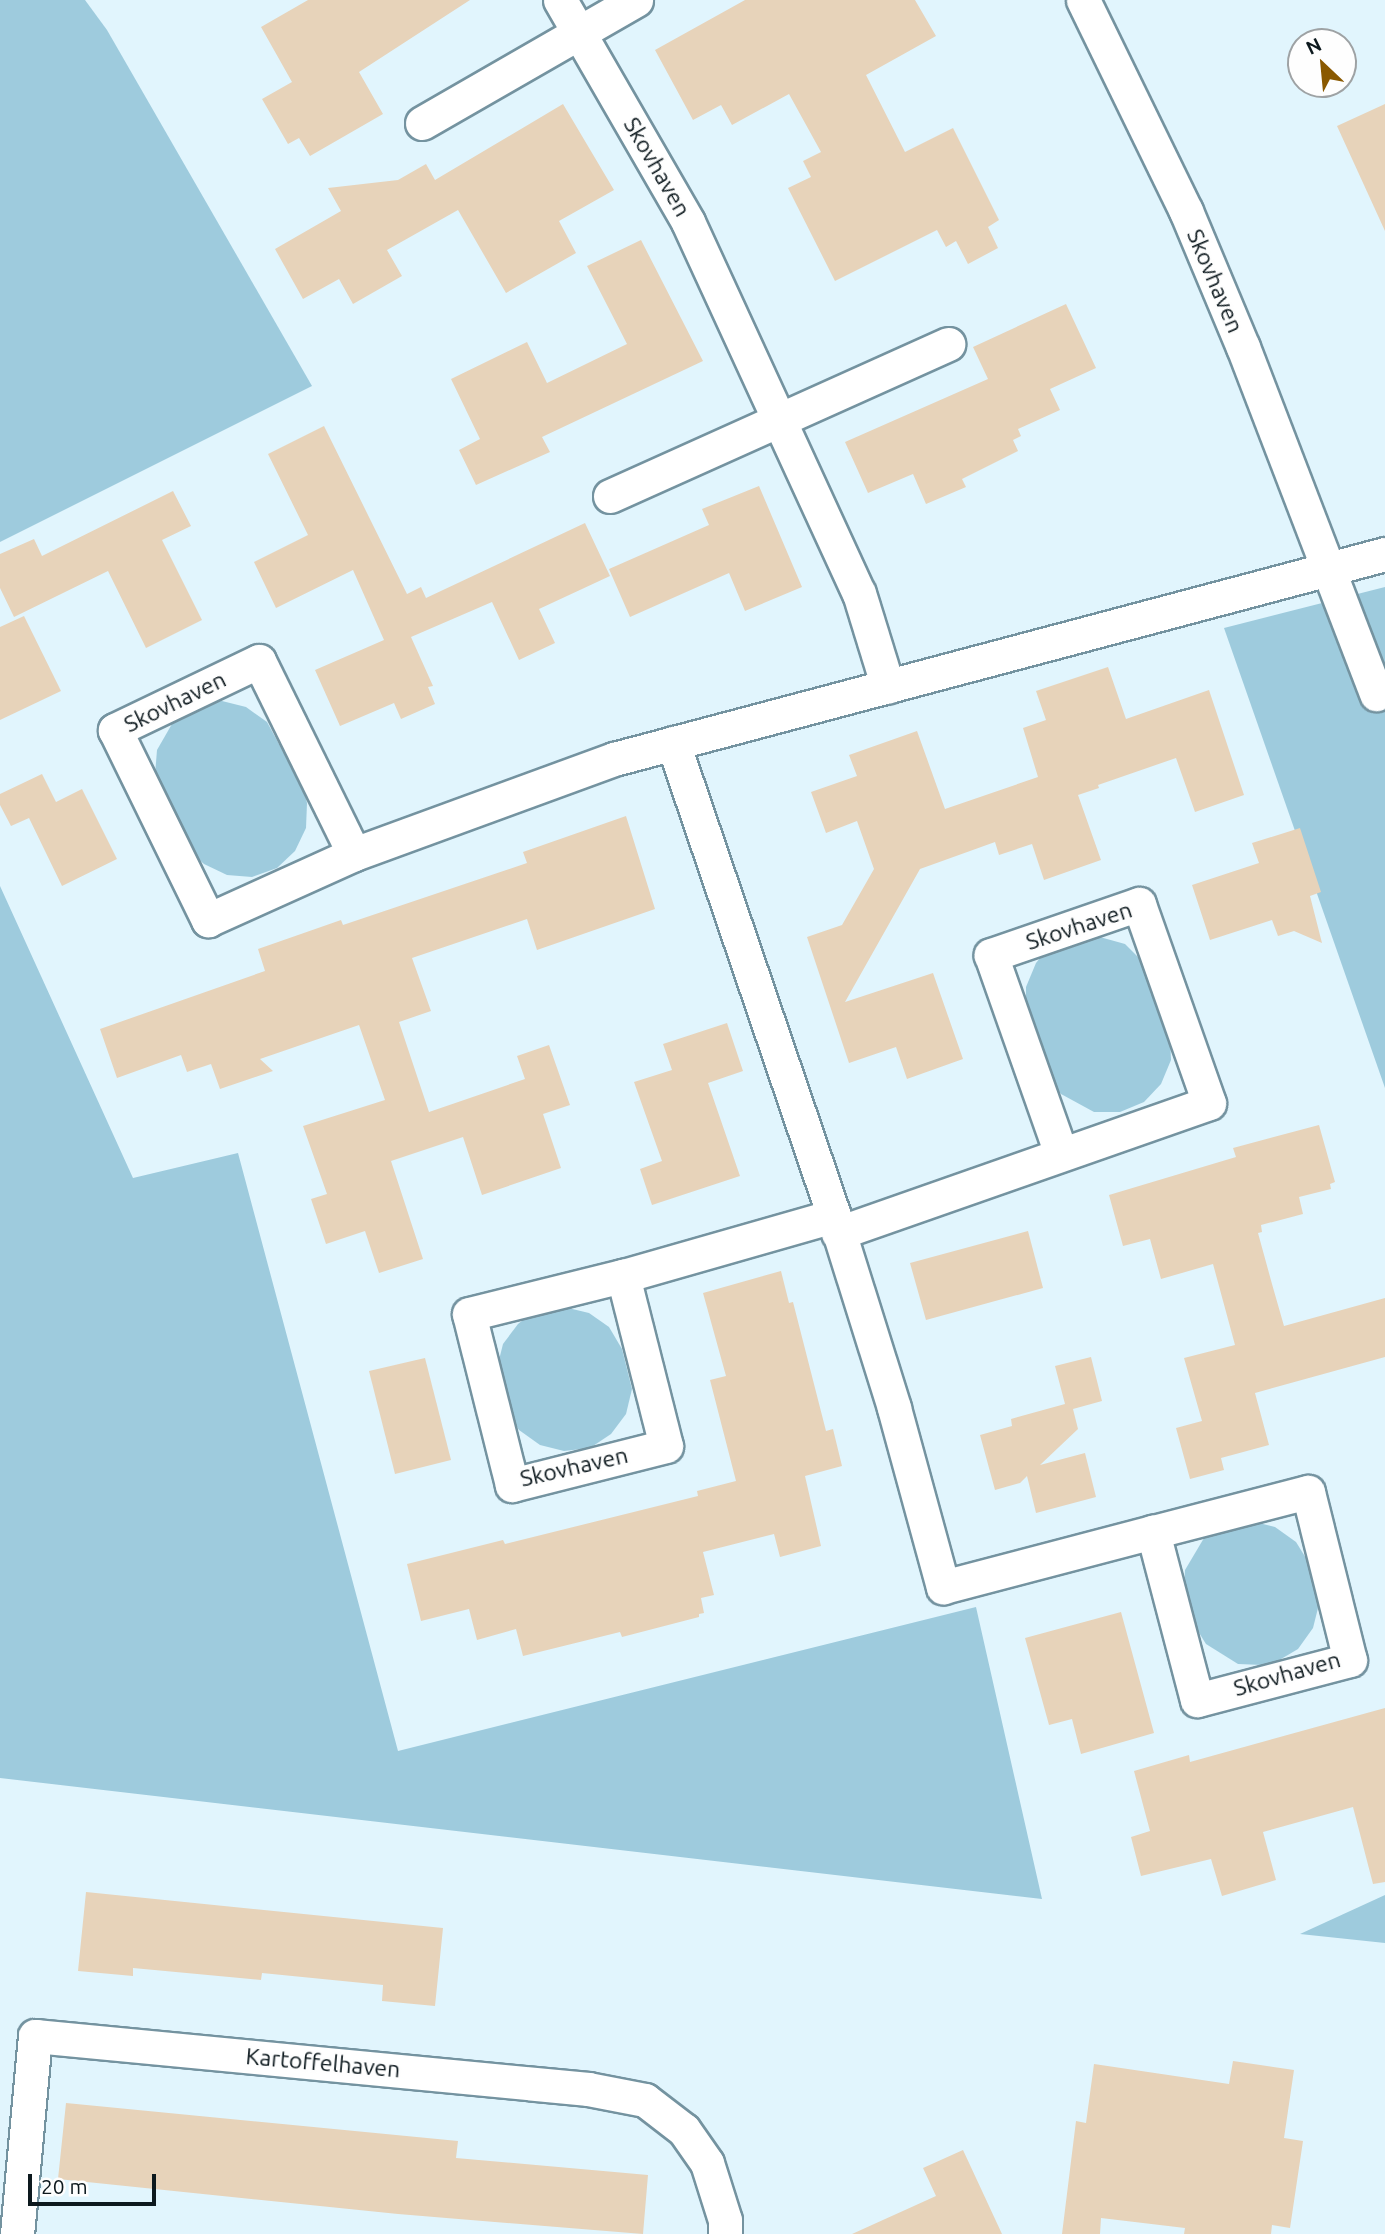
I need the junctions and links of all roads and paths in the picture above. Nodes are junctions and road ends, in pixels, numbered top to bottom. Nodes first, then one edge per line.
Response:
1 (560, 0) edge
2 (636, 0) edge
3 (1083, 0) edge
4 (580, 32) junction
5 (422, 122) dead end
6 (948, 344) dead end
7 (781, 419) junction
8 (610, 496) dead end
9 (1385, 554) edge
10 (1330, 569) junction
11 (888, 687) junction
12 (1376, 694) dead end
13 (673, 743) junction
14 (354, 854) junction
15 (1060, 1154) junction
16 (836, 1224) junction
17 (623, 1276) junction
18 (1153, 1532) junction
19 (17, 2234) edge
20 (725, 2234) edge

1 - 4 street, Skovhaven
2 - 4 street
3 - 10 street, Skovhaven
4 - 5 street
4 - 7 street, Skovhaven
6 - 7 street
7 - 8 street
7 - 11 street, Skovhaven
9 - 10 street, Skovhaven
10 - 11 street, Skovhaven
10 - 12 street, Skovhaven
11 - 13 street, Skovhaven
13 - 14 street, Skovhaven
13 - 16 street, Skovhaven
14 - 14 street, Skovhaven
15 - 15 street, Skovhaven
15 - 16 street, Skovhaven
16 - 17 street, Skovhaven
16 - 18 street, Skovhaven
17 - 17 street, Skovhaven
18 - 18 street, Skovhaven
19 - 20 street, Kartoffelhaven

